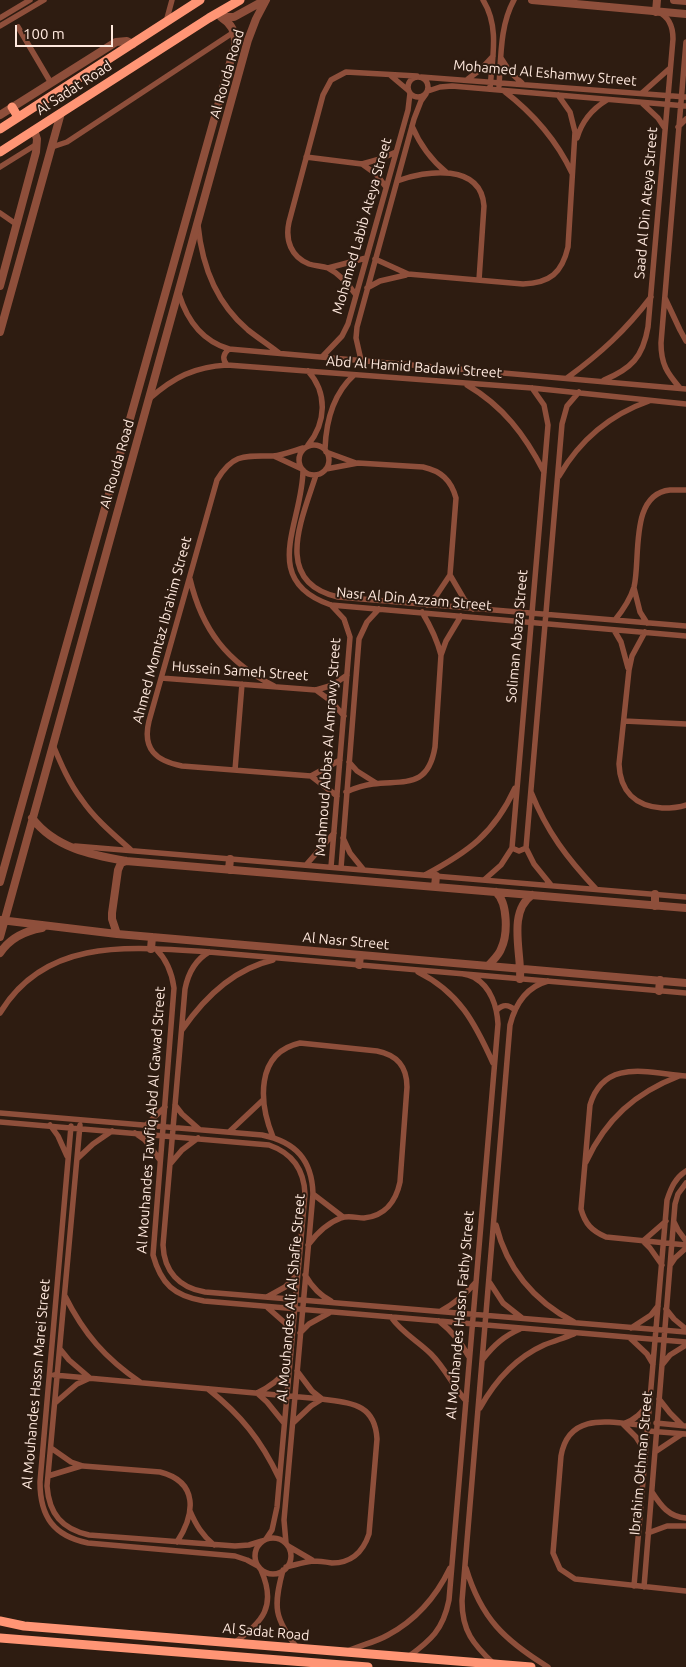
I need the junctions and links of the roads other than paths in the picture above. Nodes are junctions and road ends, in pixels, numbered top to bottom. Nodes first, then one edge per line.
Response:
1 (30, 0) edge
2 (44, 0) edge
3 (172, 0) edge
4 (200, 0) edge
5 (240, 0) edge
6 (266, 0) edge
7 (483, 0) edge
8 (514, 0) edge
9 (532, 0) edge
10 (657, 0) edge
11 (674, 0) edge
12 (686, 1) edge
13 (656, 12) junction
14 (686, 14) edge
15 (218, 16) junction
16 (0, 18) edge
17 (166, 22) junction
18 (0, 26) edge
19 (18, 27) dead end
20 (235, 35) junction
21 (248, 40) junction
22 (686, 42) edge
23 (133, 44) junction
24 (493, 56) junction
25 (501, 57) junction
26 (669, 69) junction
27 (682, 72) junction
28 (390, 75) junction
29 (419, 77) junction
30 (686, 78) edge
31 (468, 79) junction
32 (490, 81) junction
33 (51, 82) junction
34 (499, 82) junction
35 (524, 84) junction
36 (490, 89) junction
37 (502, 90) junction
38 (410, 92) junction
39 (427, 92) junction
40 (642, 94) junction
41 (558, 95) junction
42 (667, 96) junction
43 (683, 97) edge
44 (608, 99) junction
45 (640, 102) junction
46 (666, 104) junction
47 (683, 106) edge
48 (12, 107) junction
49 (61, 113) junction
50 (0, 115) edge
51 (216, 116) junction
52 (18, 117) junction
53 (686, 119) edge
54 (227, 120) junction
55 (412, 126) junction
56 (678, 127) junction
57 (664, 128) junction
58 (0, 129) edge
59 (34, 130) junction
60 (210, 137) junction
61 (221, 140) junction
62 (576, 143) junction
63 (37, 144) junction
64 (52, 147) junction
65 (0, 152) edge
66 (396, 152) junction
67 (306, 157) junction
68 (362, 164) junction
69 (0, 166) edge
70 (447, 173) junction
71 (573, 174) junction
72 (397, 181) junction
73 (386, 188) junction
74 (0, 213) edge
75 (16, 224) junction
76 (198, 224) junction
77 (366, 258) junction
78 (375, 259) junction
79 (328, 268) junction
80 (408, 274) junction
81 (479, 280) junction
82 (0, 286) edge
83 (367, 288) junction
84 (179, 294) junction
85 (356, 296) junction
86 (651, 296) junction
87 (664, 296) junction
88 (2, 317) edge
89 (648, 327) junction
90 (662, 328) junction
91 (0, 332) edge
92 (686, 340) edge
93 (229, 350) junction
94 (279, 353) junction
95 (322, 357) junction
96 (361, 360) junction
97 (227, 365) junction
98 (308, 371) junction
99 (485, 371) junction
100 (354, 374) junction
101 (567, 378) junction
102 (601, 381) junction
103 (466, 384) junction
104 (484, 385) junction
105 (532, 388) junction
106 (683, 389) edge
107 (579, 392) junction
108 (149, 399) junction
109 (652, 400) junction
110 (686, 404) edge
111 (306, 447) junction
112 (326, 450) junction
113 (274, 456) junction
114 (358, 463) junction
115 (326, 469) junction
116 (302, 470) junction
117 (544, 472) junction
118 (316, 475) junction
119 (558, 478) junction
120 (686, 490) edge
121 (92, 556) junction
122 (104, 559) junction
123 (450, 575) junction
124 (189, 577) junction
125 (85, 581) junction
126 (97, 584) junction
127 (634, 586) junction
128 (331, 605) junction
129 (425, 605) junction
130 (379, 609) junction
131 (473, 609) junction
132 (422, 613) junction
133 (532, 614) junction
134 (546, 615) junction
135 (461, 616) junction
136 (615, 620) junction
137 (531, 622) junction
138 (647, 623) junction
139 (545, 624) junction
140 (686, 626) edge
141 (614, 630) junction
142 (645, 632) junction
143 (686, 636) edge
144 (350, 637) junction
145 (359, 639) junction
146 (441, 655) junction
147 (629, 670) junction
148 (347, 675) junction
149 (161, 678) junction
150 (242, 684) junction
151 (276, 687) junction
152 (316, 690) junction
153 (344, 716) junction
154 (624, 721) junction
155 (686, 724) edge
156 (52, 744) junction
157 (340, 760) junction
158 (349, 762) junction
159 (236, 770) junction
160 (311, 776) junction
161 (376, 783) junction
162 (517, 784) junction
163 (531, 790) junction
164 (346, 792) junction
165 (337, 796) junction
166 (686, 805) edge
167 (32, 818) junction
168 (334, 833) junction
169 (342, 835) junction
170 (67, 846) junction
171 (512, 848) junction
172 (526, 848) junction
173 (130, 850) junction
174 (8, 853) junction
175 (21, 856) junction
176 (230, 859) junction
177 (126, 861) junction
178 (306, 865) junction
179 (331, 867) junction
180 (341, 868) junction
181 (229, 870) junction
182 (363, 870) junction
183 (425, 875) junction
184 (436, 876) junction
185 (484, 880) junction
186 (0, 882) edge
187 (551, 885) junction
188 (435, 887) junction
189 (596, 889) junction
190 (496, 892) junction
191 (656, 894) junction
192 (532, 895) junction
193 (686, 897) edge
194 (655, 906) junction
195 (686, 908) edge
196 (2, 921) edge
197 (53, 927) junction
198 (117, 934) junction
199 (152, 937) junction
200 (0, 938) edge
201 (154, 949) junction
202 (209, 952) junction
203 (0, 953) edge
204 (360, 955) junction
205 (279, 958) junction
206 (359, 965) junction
207 (489, 965) junction
208 (521, 968) junction
209 (406, 969) junction
210 (463, 974) junction
211 (520, 979) junction
212 (660, 980) junction
213 (548, 982) junction
214 (686, 983) edge
215 (659, 991) junction
216 (686, 993) edge
217 (497, 1010) junction
218 (514, 1010) junction
219 (0, 1013) edge
220 (181, 1032) junction
221 (494, 1064) junction
222 (684, 1076) edge
223 (262, 1100) junction
224 (175, 1105) junction
225 (164, 1107) junction
226 (0, 1113) edge
227 (71, 1119) junction
228 (80, 1120) junction
229 (0, 1122) edge
230 (50, 1125) junction
231 (146, 1125) junction
232 (163, 1126) junction
233 (71, 1127) junction
234 (173, 1127) junction
235 (80, 1128) junction
236 (199, 1129) junction
237 (112, 1131) junction
238 (229, 1132) junction
239 (135, 1133) junction
240 (162, 1135) junction
241 (172, 1136) junction
242 (273, 1137) junction
243 (198, 1138) junction
244 (68, 1159) junction
245 (77, 1159) junction
246 (160, 1160) junction
247 (170, 1165) junction
248 (584, 1166) junction
249 (686, 1171) edge
250 (686, 1183) edge
251 (313, 1194) junction
252 (343, 1217) junction
253 (495, 1219) junction
254 (666, 1221) junction
255 (674, 1221) junction
256 (642, 1241) junction
257 (686, 1241) edge
258 (664, 1243) junction
259 (308, 1244) junction
260 (672, 1244) junction
261 (686, 1247) edge
262 (662, 1265) junction
263 (670, 1266) junction
264 (297, 1275) junction
265 (305, 1275) junction
266 (476, 1282) junction
267 (489, 1283) junction
268 (65, 1296) junction
269 (266, 1297) junction
270 (295, 1299) junction
271 (303, 1300) junction
272 (333, 1303) junction
273 (266, 1306) junction
274 (658, 1306) junction
275 (294, 1309) junction
276 (302, 1310) junction
277 (666, 1310) junction
278 (332, 1312) junction
279 (441, 1312) junction
280 (473, 1314) junction
281 (487, 1316) junction
282 (392, 1317) junction
283 (522, 1318) junction
284 (439, 1321) junction
285 (576, 1323) junction
286 (472, 1324) junction
287 (486, 1326) junction
288 (521, 1328) junction
289 (631, 1328) junction
290 (656, 1330) junction
291 (665, 1331) junction
292 (686, 1331) edge
293 (300, 1333) junction
294 (576, 1333) junction
295 (292, 1334) junction
296 (630, 1338) junction
297 (655, 1340) junction
298 (664, 1340) junction
299 (686, 1344) edge
300 (60, 1349) junction
301 (469, 1358) junction
302 (483, 1358) junction
303 (653, 1364) junction
304 (662, 1365) junction
305 (289, 1368) junction
306 (297, 1371) junction
307 (49, 1375) junction
308 (58, 1375) junction
309 (90, 1378) junction
310 (142, 1383) junction
311 (208, 1389) junction
312 (257, 1393) junction
313 (286, 1396) junction
314 (295, 1397) junction
315 (322, 1399) junction
316 (659, 1399) junction
317 (650, 1400) junction
318 (466, 1401) junction
319 (55, 1403) junction
320 (479, 1410) junction
321 (284, 1423) junction
322 (292, 1423) junction
323 (657, 1423) junction
324 (623, 1424) junction
325 (684, 1425) edge
326 (648, 1426) junction
327 (657, 1431) junction
328 (685, 1434) edge
329 (51, 1448) junction
330 (645, 1451) junction
331 (655, 1452) junction
332 (83, 1466) junction
333 (48, 1476) junction
334 (279, 1479) junction
335 (652, 1492) junction
336 (190, 1510) junction
337 (686, 1518) edge
338 (686, 1526) edge
339 (648, 1533) junction
340 (264, 1540) junction
341 (177, 1542) junction
342 (286, 1544) junction
343 (214, 1545) junction
344 (236, 1546) junction
345 (235, 1556) junction
346 (314, 1561) junction
347 (452, 1564) junction
348 (466, 1565) junction
349 (259, 1567) junction
350 (285, 1569) junction
351 (634, 1586) junction
352 (644, 1587) junction
353 (686, 1591) edge
354 (0, 1621) edge
355 (0, 1638) edge
356 (234, 1644) junction
357 (298, 1649) junction
358 (345, 1653) junction
359 (408, 1658) junction
360 (494, 1664) junction
361 (344, 1665) junction
362 (368, 1667) edge
363 (531, 1667) edge
364 (548, 1667) edge

1 - 16 street
2 - 18 street
3 - 17 street
4 - 17 main road, Al Sadat Road
5 - 15 main road, Al Sadat Road
6 - 15 street
6 - 21 street, Al Rouda Road
7 - 24 street
8 - 25 street
9 - 13 street
10 - 13 street
11 - 12 street
13 - 14 street
13 - 26 street, Saad Al Din Ateya Street
15 - 20 street, Al Rouda Road
15 - 49 main road, Al Sadat Road
17 - 23 main road, Al Sadat Road
19 - 33 street
20 - 21 street
20 - 51 street, Al Rouda Road
20 - 64 street
21 - 54 street, Al Rouda Road
22 - 27 street, Saad Al Din Ateya Street
23 - 33 street
23 - 52 main road, Al Sadat Road
24 - 31 street
24 - 32 street
25 - 34 street
25 - 35 street
26 - 40 street
26 - 42 street, Saad Al Din Ateya Street
27 - 30 street
27 - 43 street, Saad Al Din Ateya Street
28 - 29 street, Mohamed Al Eshamwy Street
28 - 38 street
28 - 67 street, Mohamed Al Eshamwy Street
29 - 31 street, Mohamed Al Eshamwy Street
29 - 38 street
29 - 39 street
31 - 32 street, Mohamed Al Eshamwy Street
32 - 34 street, Mohamed Al Eshamwy Street
32 - 36 street
33 - 48 street
34 - 35 street, Mohamed Al Eshamwy Street
34 - 37 street
35 - 40 street, Mohamed Al Eshamwy Street
36 - 37 street, Mohamed Al Eshamwy Street
36 - 39 street, Mohamed Al Eshamwy Street
37 - 41 street, Mohamed Al Eshamwy Street
37 - 71 street
38 - 39 street
38 - 66 street, Mohamed Labib Ateya Street
39 - 55 street, Mohamed Labib Ateya Street
40 - 42 street, Mohamed Al Eshamwy Street
41 - 44 street, Mohamed Al Eshamwy Street
41 - 62 street
42 - 43 street, Mohamed Al Eshamwy Street
42 - 46 street, Saad Al Din Ateya Street
43 - 47 street, Saad Al Din Ateya Street
44 - 45 street, Mohamed Al Eshamwy Street
44 - 62 street
45 - 46 street, Mohamed Al Eshamwy Street
45 - 57 street
46 - 47 street, Mohamed Al Eshamwy Street
46 - 57 street, Saad Al Din Ateya Street
47 - 56 street, Saad Al Din Ateya Street
48 - 50 street
48 - 52 main road
49 - 59 main road, Al Sadat Road
49 - 64 street
51 - 54 street
51 - 60 street, Al Rouda Road
52 - 58 main road, Al Sadat Road
53 - 56 street
54 - 61 street, Al Rouda Road
55 - 70 street
55 - 72 street, Mohamed Labib Ateya Street
56 - 87 street, Saad Al Din Ateya Street
57 - 86 street, Saad Al Din Ateya Street
59 - 63 street
59 - 65 main road, Al Sadat Road
60 - 61 street
60 - 121 street, Al Rouda Road
61 - 76 street, Al Rouda Road
62 - 71 street
63 - 64 street
63 - 69 street
63 - 75 street
64 - 88 street
66 - 68 street
66 - 73 street, Mohamed Labib Ateya Street
67 - 68 street
67 - 79 street, Mohamed Al Eshamwy Street
68 - 73 street
70 - 72 street
70 - 81 street
71 - 81 street
72 - 78 street, Mohamed Labib Ateya Street
73 - 77 street, Mohamed Labib Ateya Street
74 - 75 street
75 - 82 street
76 - 84 street, Al Rouda Road
76 - 94 street
77 - 79 street
77 - 85 street, Mohamed Labib Ateya Street
78 - 80 street
78 - 83 street, Mohamed Labib Ateya Street
79 - 85 street, Mohamed Al Eshamwy Street
80 - 81 street
80 - 83 street
83 - 96 street, Mohamed Labib Ateya Street
84 - 93 street, Abd Al Hamid Badawi Street
84 - 108 street, Al Rouda Road
85 - 95 street, Mohamed Labib Ateya Street
86 - 89 street, Saad Al Din Ateya Street
86 - 101 street
87 - 90 street, Saad Al Din Ateya Street
87 - 92 street
88 - 91 street
89 - 90 street
89 - 102 street, Saad Al Din Ateya Street
90 - 106 street, Saad Al Din Ateya Street
93 - 94 street, Abd Al Hamid Badawi Street
93 - 97 street
94 - 95 street, Abd Al Hamid Badawi Street
95 - 96 street, Abd Al Hamid Badawi Street
96 - 99 street, Abd Al Hamid Badawi Street
97 - 98 street, Abd Al Hamid Badawi Street
97 - 108 street, Abd Al Hamid Badawi Street
98 - 100 street, Abd Al Hamid Badawi Street
98 - 111 street
99 - 101 street, Abd Al Hamid Badawi Street
99 - 104 street
100 - 103 street, Abd Al Hamid Badawi Street
100 - 112 street
101 - 102 street, Abd Al Hamid Badawi Street
102 - 106 street, Abd Al Hamid Badawi Street
103 - 104 street, Abd Al Hamid Badawi Street
103 - 117 street
104 - 105 street, Abd Al Hamid Badawi Street
105 - 107 street, Abd Al Hamid Badawi Street
105 - 117 street, Soliman Abaza Street
107 - 109 street, Abd Al Hamid Badawi Street
107 - 119 street, Soliman Abaza Street
108 - 122 street, Al Rouda Road
109 - 110 street, Abd Al Hamid Badawi Street
109 - 119 street
111 - 112 street
111 - 113 street, Ahmed Momtaz Ibrahim Street
111 - 116 street
112 - 114 street
112 - 115 street
113 - 116 street, Ahmed Momtaz Ibrahim Street
113 - 124 street, Ahmed Momtaz Ibrahim Street
114 - 115 street
114 - 123 street
115 - 118 street
116 - 118 street
116 - 128 street, Nasr Al Din Azzam Street
117 - 133 street, Soliman Abaza Street
118 - 129 street, Nasr Al Din Azzam Street
119 - 134 street, Soliman Abaza Street
120 - 127 street
121 - 122 street
121 - 125 street, Al Rouda Road
122 - 126 street, Al Rouda Road
123 - 129 street
123 - 131 street
124 - 149 street, Ahmed Momtaz Ibrahim Street
124 - 151 street
125 - 126 street
125 - 174 street, Al Rouda Road
126 - 156 street, Al Rouda Road
127 - 136 street
127 - 138 street
128 - 130 street, Nasr Al Din Azzam Street
128 - 144 street, Mahmoud Abbas Al Amrawy Street
129 - 131 street, Nasr Al Din Azzam Street
129 - 132 street
130 - 132 street, Nasr Al Din Azzam Street
130 - 145 street, Mahmoud Abbas Al Amrawy Street
131 - 133 street, Nasr Al Din Azzam Street
132 - 135 street, Nasr Al Din Azzam Street
132 - 146 street
133 - 134 street, Nasr Al Din Azzam Street
133 - 137 street, Soliman Abaza Street
134 - 136 street, Nasr Al Din Azzam Street
134 - 139 street, Soliman Abaza Street
135 - 137 street, Nasr Al Din Azzam Street
135 - 146 street
136 - 138 street, Nasr Al Din Azzam Street
137 - 139 street, Nasr Al Din Azzam Street
137 - 162 street, Soliman Abaza Street
138 - 140 street, Nasr Al Din Azzam Street
139 - 141 street, Nasr Al Din Azzam Street
139 - 163 street, Soliman Abaza Street
141 - 142 street, Nasr Al Din Azzam Street
141 - 147 street
142 - 143 street, Nasr Al Din Azzam Street
142 - 147 street
144 - 145 street
144 - 148 street, Mahmoud Abbas Al Amrawy Street
145 - 158 street, Mahmoud Abbas Al Amrawy Street
146 - 161 street
147 - 154 street
148 - 152 street, Hussein Sameh Street
148 - 153 street, Mahmoud Abbas Al Amrawy Street
149 - 150 street, Hussein Sameh Street
149 - 159 street, Ahmed Momtaz Ibrahim Street
150 - 151 street, Hussein Sameh Street
150 - 159 street
151 - 152 street, Hussein Sameh Street
152 - 153 street, Hussein Sameh Street
153 - 157 street, Mahmoud Abbas Al Amrawy Street
154 - 155 street
154 - 166 street
156 - 167 street, Al Rouda Road
156 - 173 street
157 - 160 street
157 - 165 street, Mahmoud Abbas Al Amrawy Street
158 - 161 street
158 - 164 street, Mahmoud Abbas Al Amrawy Street
159 - 160 street, Ahmed Momtaz Ibrahim Street
160 - 165 street
161 - 164 street
162 - 171 street, Soliman Abaza Street
162 - 183 street
163 - 172 street, Soliman Abaza Street
163 - 189 street
164 - 169 street, Mahmoud Abbas Al Amrawy Street
165 - 168 street, Mahmoud Abbas Al Amrawy Street
167 - 170 street
167 - 175 street, Al Rouda Road
168 - 178 street
168 - 179 street, Mahmoud Abbas Al Amrawy Street
169 - 180 street, Mahmoud Abbas Al Amrawy Street
169 - 182 street
170 - 173 street
170 - 177 street
171 - 172 street
171 - 185 street
172 - 187 street
173 - 176 street
174 - 175 street
174 - 186 street, Al Rouda Road
175 - 196 street, Al Rouda Road
176 - 178 street
176 - 181 street
177 - 181 street
177 - 198 street
178 - 179 street
179 - 180 street
180 - 182 street
181 - 188 street
182 - 183 street
183 - 184 street
184 - 185 street
184 - 188 street
185 - 187 street
187 - 189 street
188 - 190 street
189 - 191 street
190 - 192 street
190 - 207 street
191 - 193 street
191 - 194 street
192 - 194 street
192 - 208 street
194 - 195 street
196 - 197 street, Al Nasr Street
196 - 200 street, Al Rouda Road
197 - 198 street, Al Nasr Street
197 - 203 street
198 - 199 street, Al Nasr Street
199 - 201 street
199 - 204 street, Al Nasr Street
201 - 202 street
201 - 219 street
201 - 225 street, Al Mouhandes Tawfiq Abd Al Gawad Street
202 - 205 street
202 - 220 street, Al Mouhandes Tawfiq Abd Al Gawad Street
204 - 206 street
204 - 207 street, Al Nasr Street
205 - 206 street
205 - 220 street
206 - 209 street
207 - 208 street, Al Nasr Street
208 - 211 street
208 - 212 street, Al Nasr Street
209 - 210 street
209 - 221 street
210 - 211 street
210 - 217 street, Al Mouhandes Hassn Fathy Street
211 - 213 street
212 - 214 street, Al Nasr Street
212 - 215 street
213 - 215 street
213 - 218 street, Al Mouhandes Hassn Fathy Street
215 - 216 street
217 - 218 street
217 - 221 street, Al Mouhandes Hassn Fathy Street
218 - 253 street, Al Mouhandes Hassn Fathy Street
220 - 224 street, Al Mouhandes Tawfiq Abd Al Gawad Street
221 - 266 street, Al Mouhandes Hassn Fathy Street
222 - 248 street
222 - 248 street
223 - 238 street
223 - 242 street
223 - 252 street
224 - 234 street, Al Mouhandes Tawfiq Abd Al Gawad Street
224 - 236 street
225 - 231 street
225 - 232 street, Al Mouhandes Tawfiq Abd Al Gawad Street
226 - 227 street, Al Mouhandes Ali Al Shafie Street
227 - 228 street, Al Mouhandes Ali Al Shafie Street
227 - 233 street, Al Mouhandes Hassn Marei Street
228 - 231 street, Al Mouhandes Ali Al Shafie Street
228 - 235 street, Al Mouhandes Hassn Marei Street
229 - 230 street, Al Mouhandes Ali Al Shafie Street
230 - 233 street, Al Mouhandes Ali Al Shafie Street
230 - 244 street
231 - 232 street, Al Mouhandes Ali Al Shafie Street
232 - 234 street, Al Mouhandes Ali Al Shafie Street
232 - 240 street, Al Mouhandes Tawfiq Abd Al Gawad Street
233 - 235 street, Al Mouhandes Ali Al Shafie Street
233 - 244 street, Al Mouhandes Hassn Marei Street
234 - 236 street, Al Mouhandes Ali Al Shafie Street
234 - 241 street, Al Mouhandes Tawfiq Abd Al Gawad Street
235 - 237 street, Al Mouhandes Ali Al Shafie Street
235 - 245 street, Al Mouhandes Hassn Marei Street
236 - 238 street, Al Mouhandes Ali Al Shafie Street
237 - 239 street, Al Mouhandes Ali Al Shafie Street
237 - 245 street
238 - 242 street, Al Mouhandes Ali Al Shafie Street
239 - 240 street, Al Mouhandes Ali Al Shafie Street
239 - 246 street
240 - 241 street, Al Mouhandes Ali Al Shafie Street
240 - 246 street, Al Mouhandes Tawfiq Abd Al Gawad Street
241 - 243 street, Al Mouhandes Ali Al Shafie Street
241 - 247 street, Al Mouhandes Tawfiq Abd Al Gawad Street
242 - 251 street, Al Mouhandes Ali Al Shafie Street
243 - 247 street
243 - 264 street, Al Mouhandes Ali Al Shafie Street
244 - 307 street, Al Mouhandes Hassn Marei Street
245 - 268 street, Al Mouhandes Hassn Marei Street
246 - 273 street, Al Mouhandes Tawfiq Abd Al Gawad Street
247 - 269 street, Al Mouhandes Tawfiq Abd Al Gawad Street
248 - 256 street
249 - 254 street, Ibrahim Othman Street
250 - 255 street, Ibrahim Othman Street
251 - 252 street
251 - 259 street, Al Mouhandes Ali Al Shafie Street
252 - 259 street
253 - 267 street, Al Mouhandes Hassn Fathy Street
253 - 285 street
254 - 256 street
254 - 258 street, Ibrahim Othman Street
255 - 257 street
255 - 260 street, Ibrahim Othman Street
256 - 258 street
256 - 262 street
258 - 260 street
258 - 262 street, Ibrahim Othman Street
259 - 265 street, Al Mouhandes Ali Al Shafie Street
260 - 261 street
260 - 263 street, Ibrahim Othman Street
261 - 263 street
262 - 274 street, Ibrahim Othman Street
263 - 277 street, Ibrahim Othman Street
264 - 269 street
264 - 270 street, Al Mouhandes Ali Al Shafie Street
265 - 271 street, Al Mouhandes Ali Al Shafie Street
265 - 272 street
266 - 279 street
266 - 280 street, Al Mouhandes Hassn Fathy Street
267 - 281 street, Al Mouhandes Hassn Fathy Street
267 - 283 street
268 - 300 street, Al Mouhandes Hassn Marei Street
268 - 310 street
269 - 270 street, Al Mouhandes Tawfiq Abd Al Gawad Street
270 - 271 street, Al Mouhandes Tawfiq Abd Al Gawad Street
270 - 275 street, Al Mouhandes Ali Al Shafie Street
271 - 272 street, Al Mouhandes Tawfiq Abd Al Gawad Street
271 - 276 street, Al Mouhandes Ali Al Shafie Street
272 - 279 street, Al Mouhandes Tawfiq Abd Al Gawad Street
273 - 275 street, Al Mouhandes Tawfiq Abd Al Gawad Street
273 - 295 street
274 - 289 street
274 - 290 street, Ibrahim Othman Street
275 - 276 street, Al Mouhandes Tawfiq Abd Al Gawad Street
275 - 295 street, Al Mouhandes Ali Al Shafie Street
276 - 278 street, Al Mouhandes Tawfiq Abd Al Gawad Street
276 - 293 street, Al Mouhandes Ali Al Shafie Street
277 - 291 street, Ibrahim Othman Street
277 - 292 street
278 - 282 street, Al Mouhandes Tawfiq Abd Al Gawad Street
278 - 293 street
279 - 280 street, Al Mouhandes Tawfiq Abd Al Gawad Street
280 - 281 street, Al Mouhandes Tawfiq Abd Al Gawad Street
280 - 286 street, Al Mouhandes Hassn Fathy Street
281 - 283 street, Al Mouhandes Tawfiq Abd Al Gawad Street
281 - 287 street, Al Mouhandes Hassn Fathy Street
282 - 284 street, Al Mouhandes Tawfiq Abd Al Gawad Street
282 - 318 street
283 - 285 street, Al Mouhandes Tawfiq Abd Al Gawad Street
284 - 286 street, Al Mouhandes Tawfiq Abd Al Gawad Street
284 - 301 street
285 - 289 street, Al Mouhandes Tawfiq Abd Al Gawad Street
286 - 287 street, Al Mouhandes Tawfiq Abd Al Gawad Street
286 - 301 street, Al Mouhandes Hassn Fathy Street
287 - 288 street, Al Mouhandes Tawfiq Abd Al Gawad Street
287 - 302 street, Al Mouhandes Hassn Fathy Street
288 - 294 street, Al Mouhandes Tawfiq Abd Al Gawad Street
288 - 302 street
289 - 290 street, Al Mouhandes Tawfiq Abd Al Gawad Street
290 - 291 street, Al Mouhandes Tawfiq Abd Al Gawad Street
290 - 297 street, Ibrahim Othman Street
291 - 292 street, Al Mouhandes Tawfiq Abd Al Gawad Street
291 - 298 street, Ibrahim Othman Street
293 - 306 street, Al Mouhandes Ali Al Shafie Street
294 - 296 street, Al Mouhandes Tawfiq Abd Al Gawad Street
294 - 320 street
295 - 305 street, Al Mouhandes Ali Al Shafie Street
296 - 297 street, Al Mouhandes Tawfiq Abd Al Gawad Street
296 - 303 street
297 - 298 street, Al Mouhandes Tawfiq Abd Al Gawad Street
297 - 303 street, Ibrahim Othman Street
298 - 299 street, Al Mouhandes Tawfiq Abd Al Gawad Street
298 - 304 street, Ibrahim Othman Street
299 - 304 street
300 - 308 street, Al Mouhandes Hassn Marei Street
300 - 309 street
301 - 318 street, Al Mouhandes Hassn Fathy Street
302 - 320 street, Al Mouhandes Hassn Fathy Street
303 - 317 street, Ibrahim Othman Street
304 - 316 street, Ibrahim Othman Street
305 - 312 street
305 - 313 street, Al Mouhandes Ali Al Shafie Street
306 - 314 street, Al Mouhandes Ali Al Shafie Street
306 - 315 street
307 - 308 street
307 - 345 street, Al Mouhandes Hassn Marei Street
308 - 309 street
308 - 319 street, Al Mouhandes Hassn Marei Street
309 - 310 street
309 - 319 street
310 - 311 street
311 - 312 street
311 - 334 street
312 - 313 street
312 - 321 street
313 - 314 street
313 - 321 street, Al Mouhandes Ali Al Shafie Street
314 - 315 street
314 - 322 street, Al Mouhandes Ali Al Shafie Street
315 - 322 street
315 - 346 street
316 - 323 street, Ibrahim Othman Street
316 - 325 street
317 - 324 street
317 - 326 street, Ibrahim Othman Street
318 - 347 street, Al Mouhandes Hassn Fathy Street
319 - 329 street, Al Mouhandes Hassn Marei Street
320 - 348 street, Al Mouhandes Hassn Fathy Street
321 - 334 street, Al Mouhandes Ali Al Shafie Street
322 - 342 street, Al Mouhandes Ali Al Shafie Street
323 - 325 street
323 - 326 street
323 - 327 street, Ibrahim Othman Street
324 - 326 street
324 - 330 street
324 - 351 street
326 - 327 street
326 - 330 street, Ibrahim Othman Street
327 - 328 street
327 - 331 street, Ibrahim Othman Street
328 - 331 street
329 - 332 street
329 - 333 street, Al Mouhandes Hassn Marei Street
330 - 351 street, Ibrahim Othman Street
331 - 335 street, Ibrahim Othman Street
332 - 333 street
332 - 336 street
333 - 341 street, Al Mouhandes Hassn Marei Street
334 - 340 street, Al Mouhandes Ali Al Shafie Street
335 - 337 street
335 - 339 street, Ibrahim Othman Street
336 - 341 street
336 - 343 street
338 - 339 street
339 - 352 street, Ibrahim Othman Street
340 - 342 street
340 - 344 street, Al Mouhandes Hassn Marei Street
340 - 349 street
341 - 343 street, Al Mouhandes Hassn Marei Street
342 - 346 street
342 - 350 street
343 - 344 street, Al Mouhandes Hassn Marei Street
344 - 345 street
345 - 349 street, Al Mouhandes Hassn Marei Street
346 - 350 street
347 - 358 street
347 - 359 street, Al Mouhandes Hassn Fathy Street
348 - 360 street, Al Mouhandes Hassn Fathy Street
348 - 364 street
349 - 350 street
349 - 356 street
350 - 357 street
351 - 352 street
352 - 353 street
354 - 356 main road, Al Sadat Road
355 - 361 main road, Al Sadat Road
356 - 357 main road, Al Sadat Road
357 - 358 main road, Al Sadat Road
358 - 359 main road, Al Sadat Road
358 - 361 main road
359 - 360 main road, Al Sadat Road
360 - 363 main road, Al Sadat Road
361 - 362 main road, Al Sadat Road

